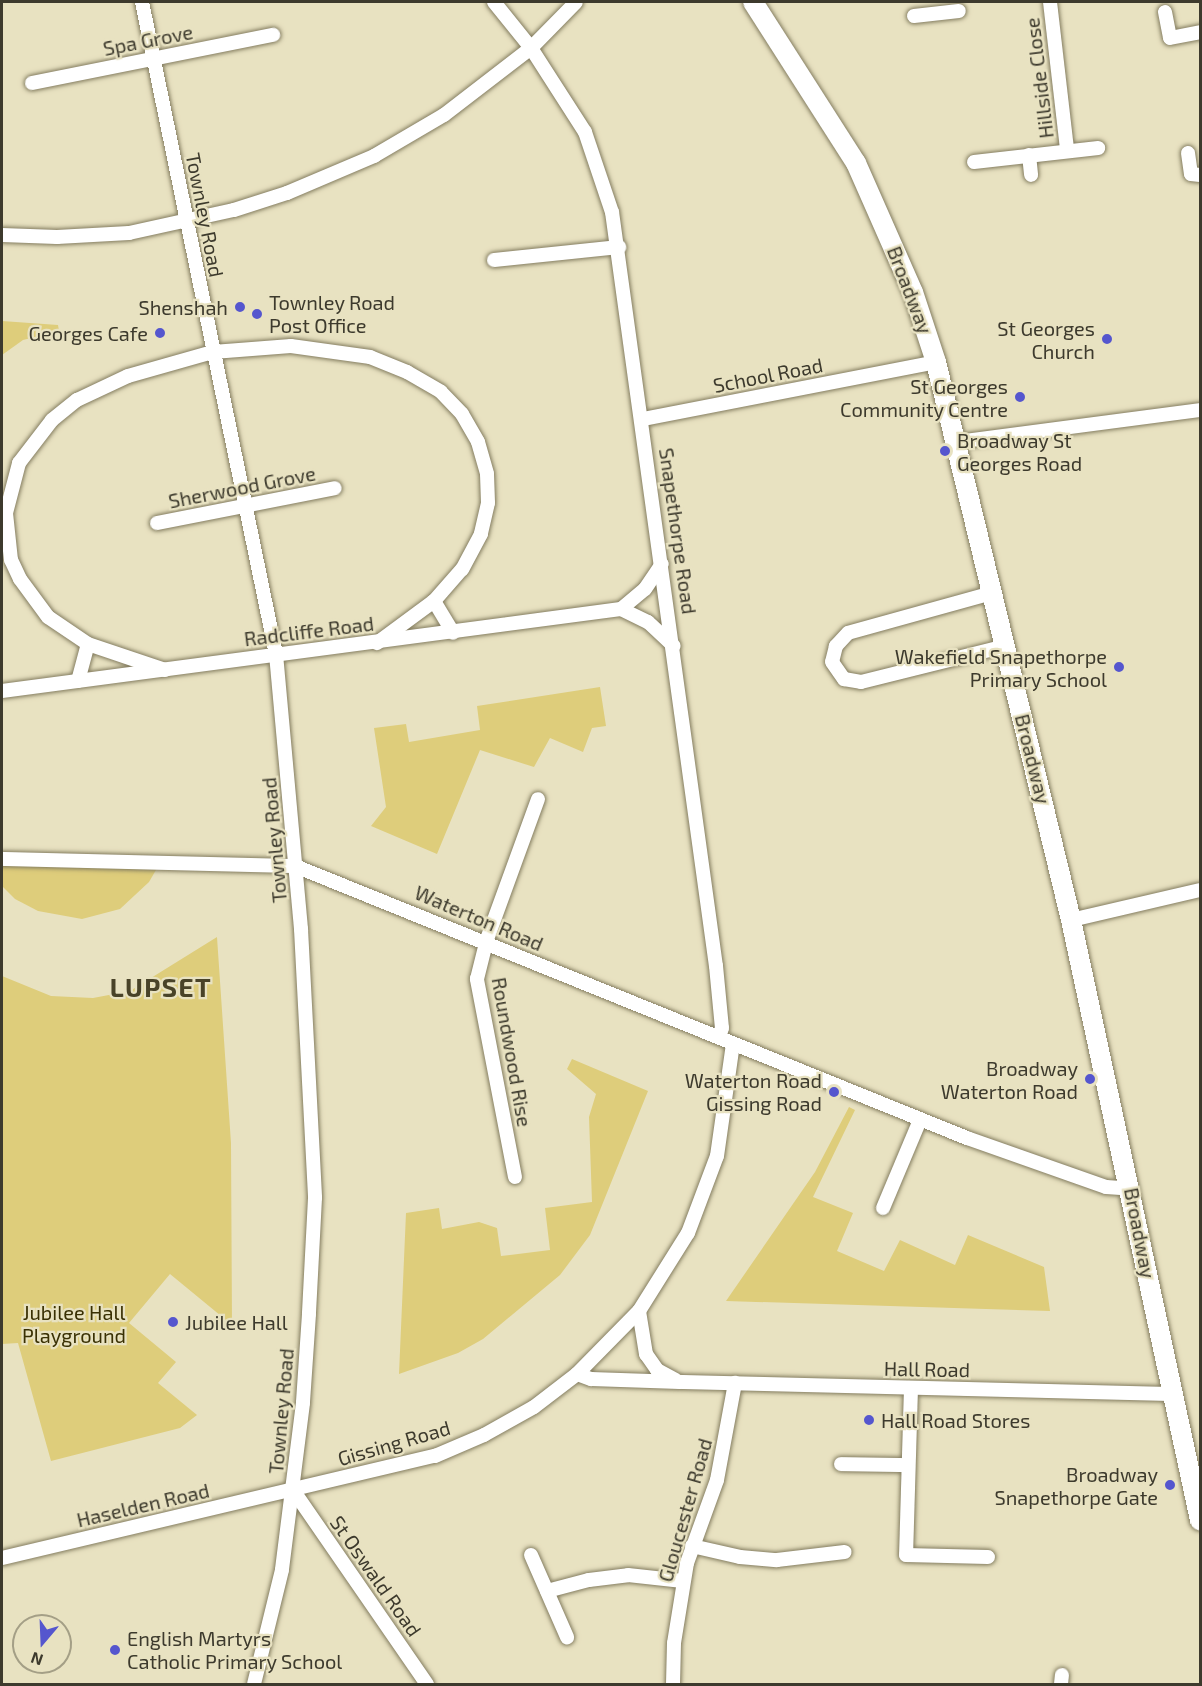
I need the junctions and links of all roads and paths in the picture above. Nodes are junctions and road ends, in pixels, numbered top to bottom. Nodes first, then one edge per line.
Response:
1 (142, 2) edge
2 (494, 2) edge
3 (576, 2) edge
4 (753, 2) edge
5 (1050, 2) edge
6 (935, 7) edge
7 (959, 11) dead end
8 (1165, 12) dead end
9 (914, 16) dead end
10 (1200, 32) edge
11 (273, 35) dead end
12 (531, 48) junction
13 (154, 59) junction
14 (32, 83) dead end
15 (1098, 148) dead end
16 (1067, 150) junction
17 (1188, 153) dead end
18 (1029, 155) junction
19 (974, 162) dead end
20 (1031, 175) dead end
21 (1200, 175) edge
22 (186, 222) junction
23 (2, 235) edge
24 (619, 247) junction
25 (494, 260) dead end
26 (213, 352) junction
27 (936, 362) junction
28 (1200, 410) edge
29 (643, 419) junction
30 (957, 442) junction
31 (335, 488) dead end
32 (246, 506) junction
33 (157, 523) dead end
34 (662, 564) junction
35 (992, 593) junction
36 (434, 601) junction
37 (621, 609) junction
38 (453, 633) junction
39 (377, 643) junction
40 (88, 644) junction
41 (674, 646) junction
42 (1005, 646) junction
43 (276, 654) junction
44 (165, 670) junction
45 (78, 681) junction
46 (2, 691) edge
47 (538, 799) dead end
48 (2, 859) edge
49 (295, 866) junction
50 (1200, 890) edge
51 (1071, 920) junction
52 (486, 942) junction
53 (718, 1038) junction
54 (733, 1044) junction
55 (920, 1120) junction
56 (515, 1177) dead end
57 (1132, 1188) junction
58 (883, 1208) dead end
59 (639, 1311) junction
60 (577, 1374) junction
61 (680, 1382) junction
62 (735, 1383) junction
63 (911, 1388) junction
64 (1173, 1394) junction
65 (841, 1464) dead end
66 (908, 1466) junction
67 (292, 1490) junction
68 (1200, 1520) edge
69 (692, 1546) junction
70 (845, 1552) dead end
71 (531, 1555) dead end
72 (988, 1557) dead end
73 (2, 1558) edge
74 (683, 1581) junction
75 (547, 1592) junction
76 (567, 1637) dead end
77 (254, 1684) edge
78 (427, 1684) edge
79 (673, 1684) edge

1 - 13 street, Townley Road
2 - 12 street, Snapethorpe Road
3 - 12 street
4 - 27 street, Broadway
5 - 16 street, Hillside Close
6 - 7 street
6 - 9 street
8 - 10 street
11 - 13 street, Spa Grove
12 - 22 street
12 - 24 street, Snapethorpe Road
13 - 14 street, Spa Grove
13 - 22 street, Townley Road
15 - 16 street, Hillside Close
16 - 18 street, Hillside Close
17 - 21 street
18 - 19 street, Hillside Close
18 - 20 street, Hillside Close
22 - 23 street
22 - 26 street, Townley Road
24 - 25 street
24 - 29 street, Snapethorpe Road
26 - 32 street, Townley Road
26 - 36 street
26 - 40 street
27 - 29 street, School Road
27 - 30 street, Broadway
28 - 30 street
29 - 34 street, Snapethorpe Road
30 - 35 street, Broadway
31 - 32 street, Sherwood Grove
32 - 33 street, Sherwood Grove
32 - 43 street, Townley Road
34 - 37 street
34 - 41 street, Snapethorpe Road
35 - 42 street, Broadway
35 - 42 street
36 - 38 street
36 - 39 street
37 - 38 street, Radcliffe Road
37 - 41 street
38 - 39 street, Radcliffe Road
39 - 43 street, Radcliffe Road
40 - 44 street
40 - 45 street
41 - 53 street, Snapethorpe Road
42 - 51 street, Broadway
43 - 44 street, Radcliffe Road
43 - 49 street, Townley Road
44 - 45 street, Radcliffe Road
45 - 46 street, Radcliffe Road
47 - 52 street, Roundwood Rise
48 - 49 street, Waterton Road
49 - 52 street, Waterton Road
49 - 67 street, Townley Road
50 - 51 street
51 - 57 street, Broadway
52 - 53 street, Waterton Road
52 - 56 street, Roundwood Rise
53 - 54 street, Waterton Road
54 - 55 street, Waterton Road
54 - 59 street, Gissing Road
55 - 57 street, Waterton Road
55 - 58 street
57 - 64 street, Broadway
59 - 60 street, Gissing Road
59 - 61 street
60 - 61 street, Hall Road
60 - 67 street, Gissing Road
61 - 62 street, Hall Road
62 - 63 street, Hall Road
62 - 69 street, Gloucester Road
63 - 64 street, Hall Road
63 - 66 street
64 - 68 street, Broadway
65 - 66 street
66 - 72 street
67 - 73 street, Haselden Road
67 - 77 street, Townley Road
67 - 78 street, St Oswald Road
69 - 70 street
69 - 74 street, Gloucester Road
71 - 75 street
74 - 75 street
74 - 79 street, Gloucester Road
75 - 76 street

